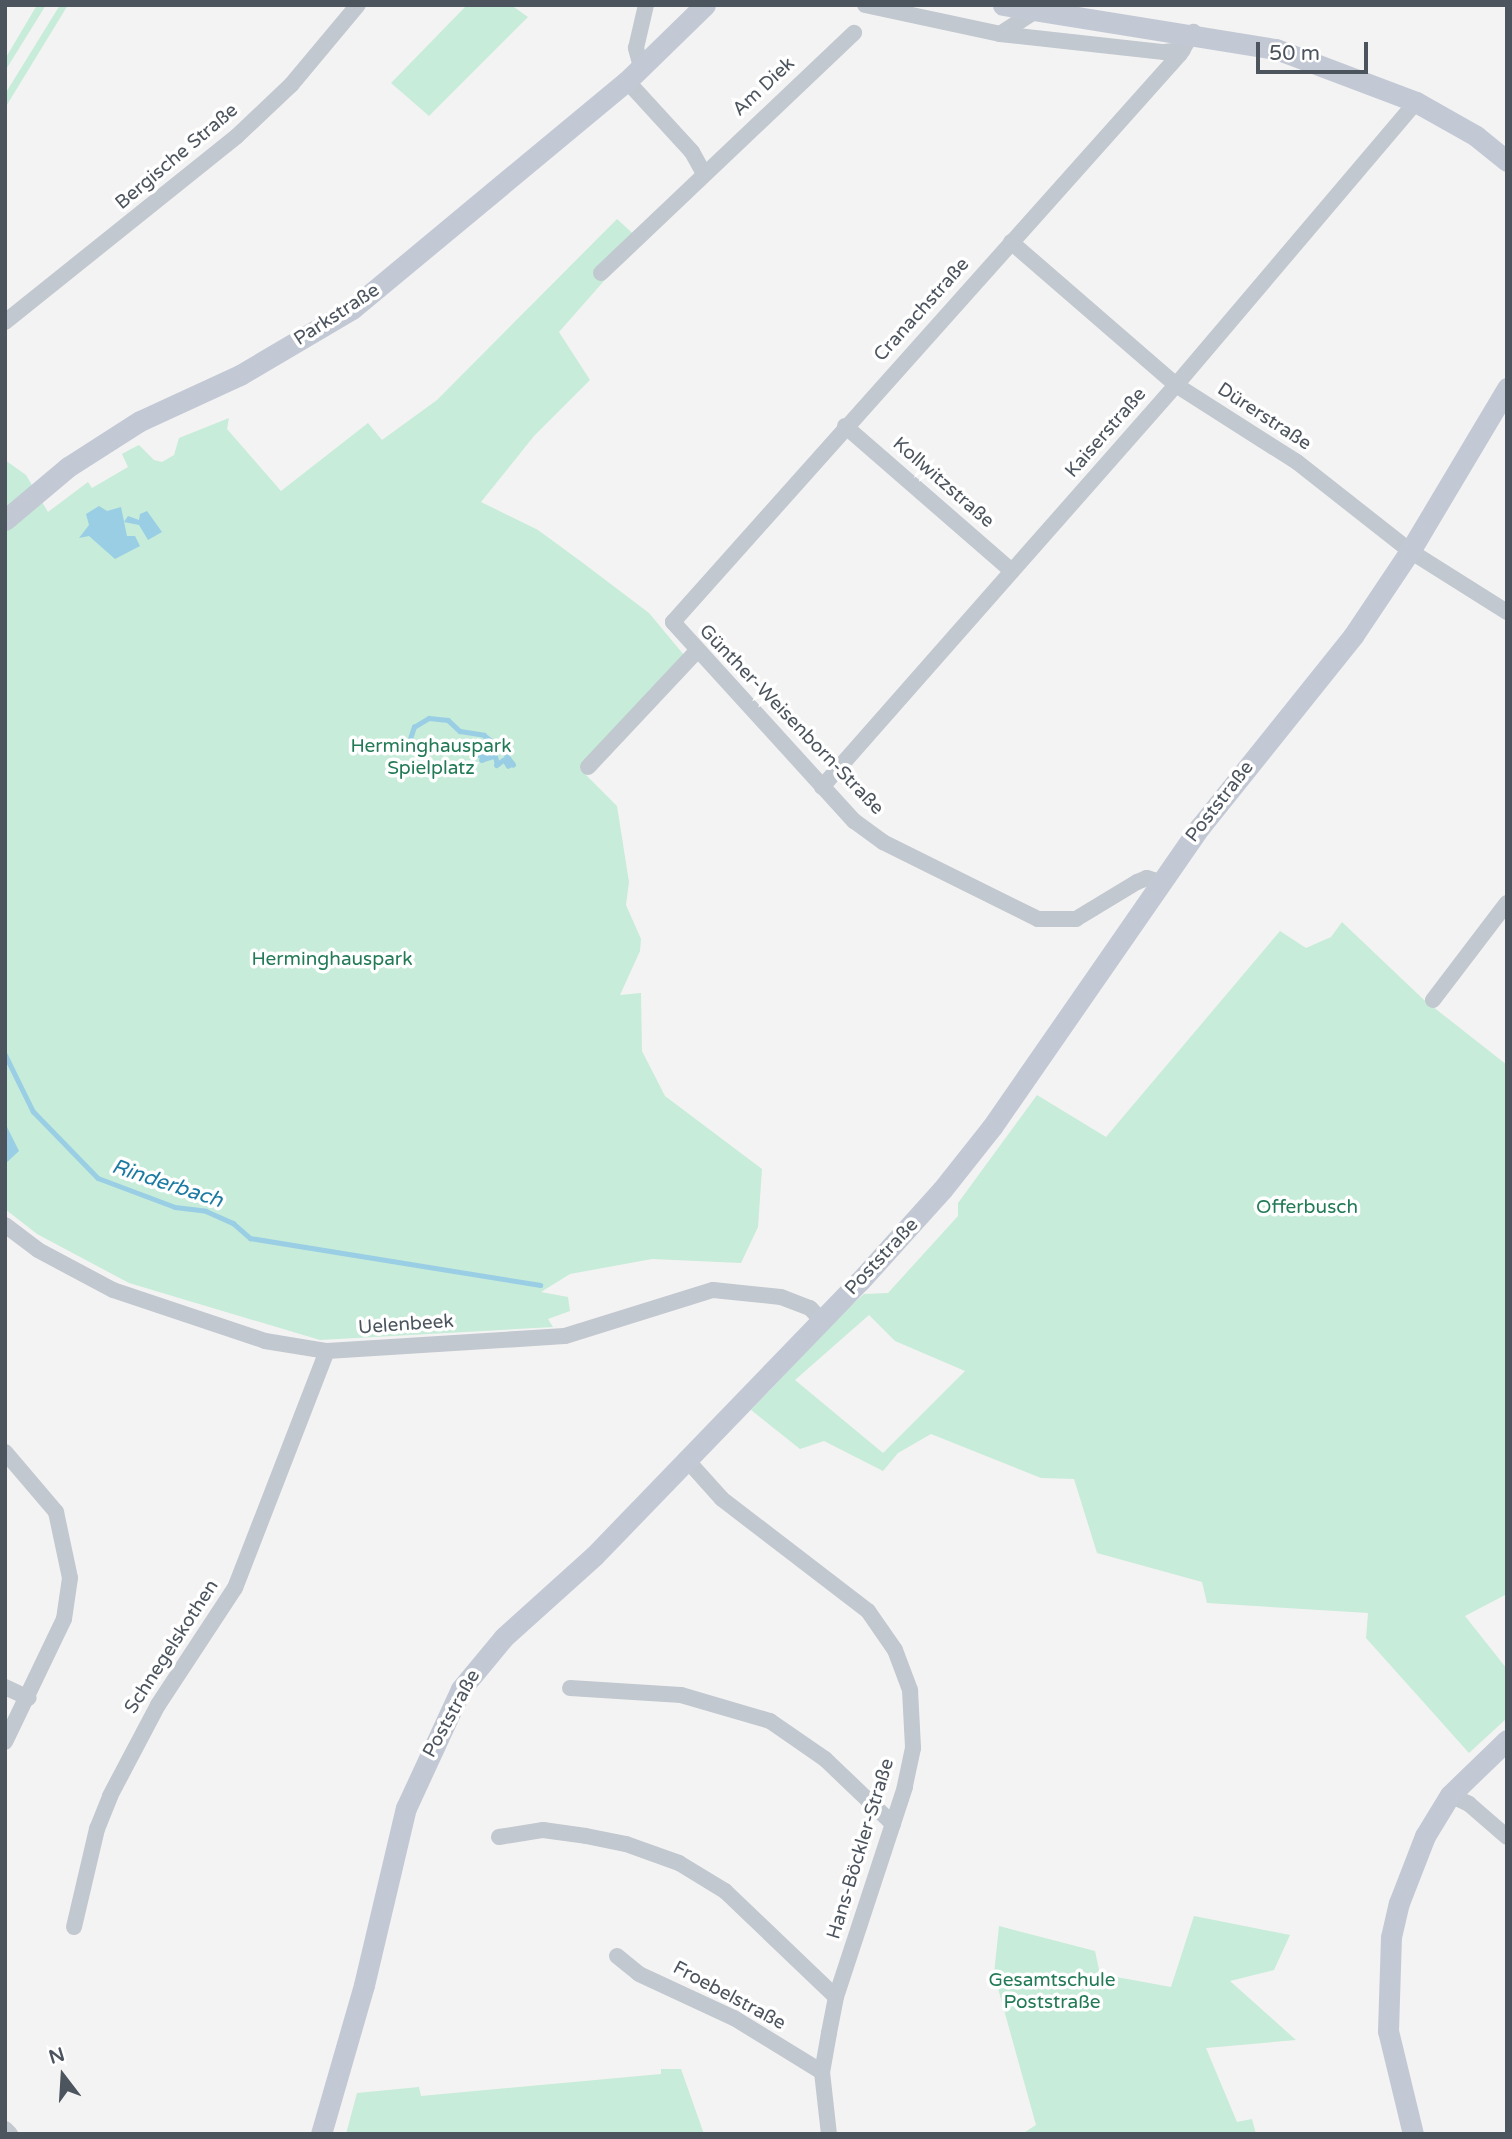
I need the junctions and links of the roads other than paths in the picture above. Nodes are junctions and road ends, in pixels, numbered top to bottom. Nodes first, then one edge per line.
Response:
1 (358, 5) edge
2 (646, 5) edge
3 (705, 5) edge
4 (865, 5) edge
5 (1003, 5) edge
6 (1062, 11) edge
7 (1034, 12) junction
8 (1101, 13) edge
9 (854, 33) dead end
10 (1000, 34) junction
11 (1188, 41) junction
12 (634, 74) junction
13 (1416, 102) junction
14 (1507, 161) edge
15 (703, 172) junction
16 (1011, 242) junction
17 (601, 273) dead end
18 (5, 322) edge
19 (1176, 385) junction
20 (1507, 388) edge
21 (845, 426) junction
22 (5, 520) edge
23 (1410, 551) junction
24 (1012, 571) junction
25 (678, 612) joint
26 (1507, 612) edge
27 (696, 652) junction
28 (588, 767) dead end
29 (822, 787) junction
30 (1160, 882) junction
31 (1507, 903) edge
32 (1433, 1000) dead end
33 (5, 1225) edge
34 (822, 1321) junction
35 (327, 1351) junction
36 (5, 1452) edge
37 (687, 1460) junction
38 (5, 1687) edge
39 (570, 1688) dead end
40 (29, 1698) junction
41 (1507, 1740) edge
42 (5, 1742) edge
43 (1450, 1795) junction
44 (893, 1824) junction
45 (499, 1837) dead end
46 (1507, 1838) edge
47 (74, 1927) dead end
48 (617, 1956) dead end
49 (836, 1997) junction
50 (822, 2072) junction
51 (5, 2129) edge
52 (10, 2134) edge
53 (321, 2134) edge
54 (830, 2134) edge
55 (1413, 2134) edge

1 - 18 street, Bergische Straße
2 - 12 street
3 - 12 street, Parkstraße
4 - 10 street
5 - 7 street
6 - 7 street
6 - 8 street
7 - 10 street
8 - 11 street
9 - 15 street, Am Diek
10 - 11 street
11 - 13 street
11 - 16 street, Cranachstraße
12 - 15 street
12 - 22 street, Parkstraße
13 - 14 street
13 - 19 street, Kaiserstraße
15 - 17 street, Am Diek
16 - 19 street, Dürerstraße
16 - 21 street, Cranachstraße
19 - 23 street, Dürerstraße
19 - 24 street, Kaiserstraße
20 - 23 street, Poststraße
21 - 24 street, Kollwitzstraße
21 - 25 street, Cranachstraße
23 - 26 street, Dürerstraße
23 - 30 street, Poststraße
24 - 29 street, Kaiserstraße
25 - 27 street, Günther-Weisenborn-Straße
27 - 28 street
27 - 29 street, Günther-Weisenborn-Straße
29 - 30 street, Günther-Weisenborn-Straße
30 - 34 street, Poststraße
31 - 32 street
33 - 35 street, Uelenbeek
34 - 35 street, Uelenbeek
34 - 37 street, Poststraße
35 - 47 street, Schnegelskothen
36 - 40 street
37 - 44 street, Hans-Böckler-Straße
37 - 53 street, Poststraße
38 - 40 street
39 - 44 street
40 - 42 street
41 - 43 street
43 - 46 street
43 - 55 street
44 - 49 street, Hans-Böckler-Straße
45 - 49 street
48 - 50 street, Froebelstraße
49 - 50 street, Hans-Böckler-Straße
50 - 54 street, Hans-Böckler-Straße
51 - 52 street

